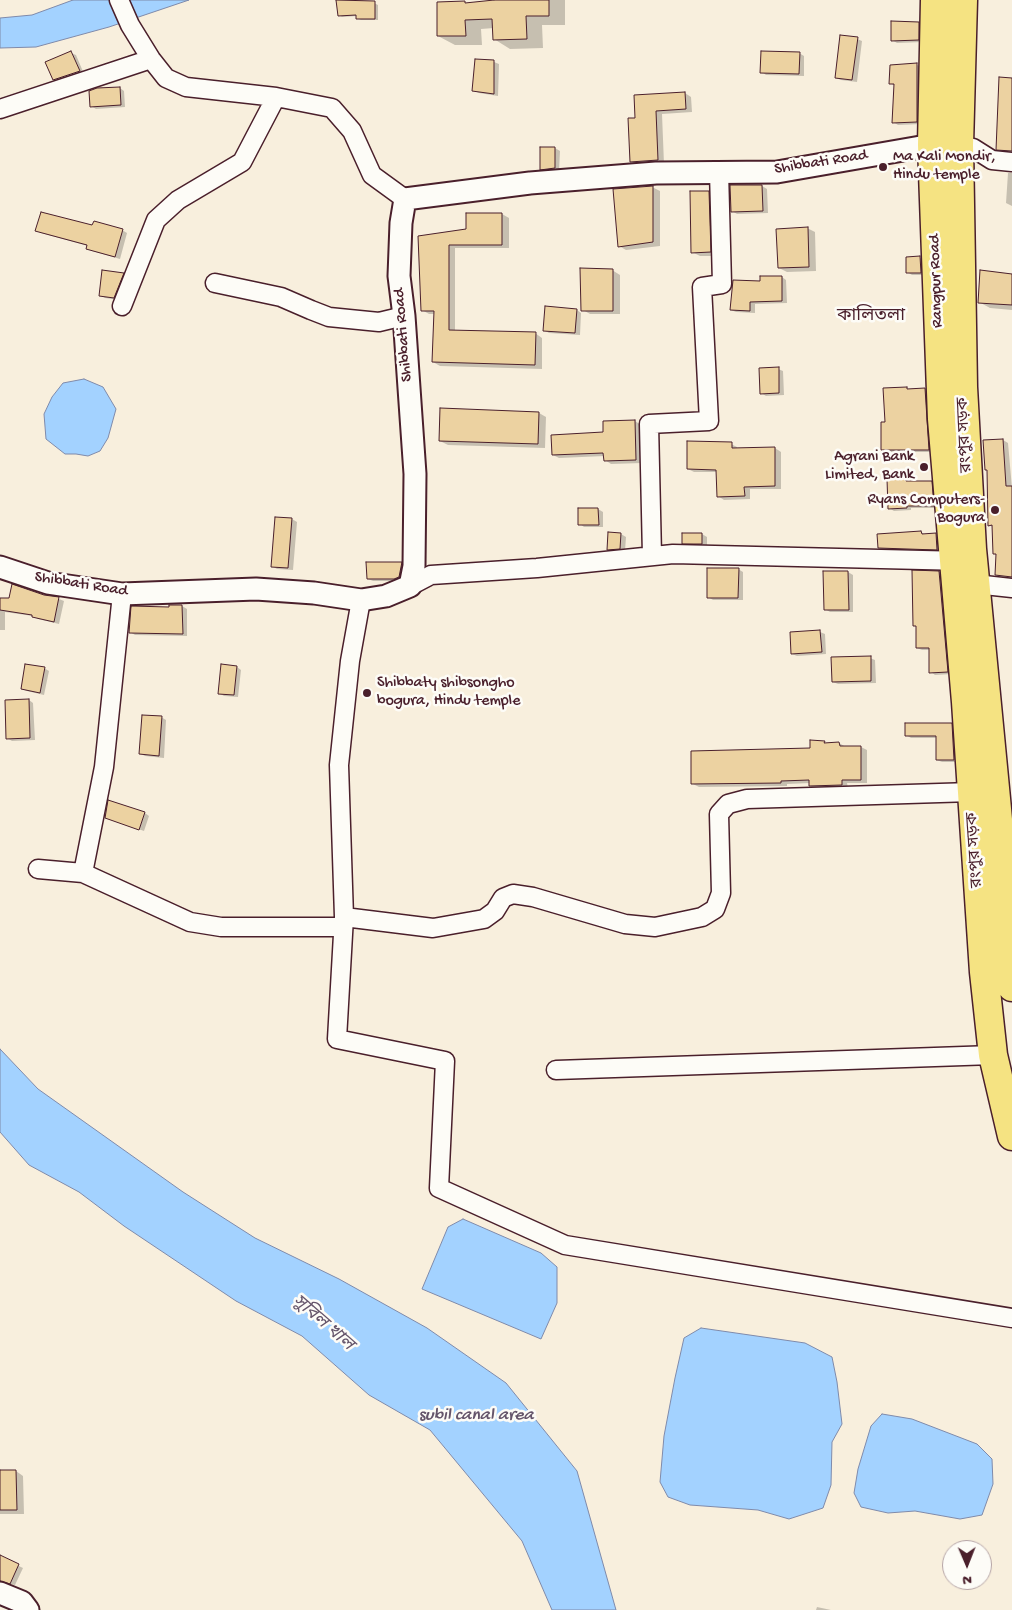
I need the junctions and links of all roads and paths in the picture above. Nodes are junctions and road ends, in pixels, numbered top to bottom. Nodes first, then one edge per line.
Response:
1 (119, 0) edge
2 (936, 0) edge
3 (963, 0) edge
4 (150, 59) junction
5 (276, 98) junction
6 (0, 109) edge
7 (932, 145) junction
8 (959, 145) junction
9 (1012, 162) edge
10 (719, 171) junction
11 (405, 199) junction
12 (215, 283) dead end
13 (122, 306) dead end
14 (404, 316) junction
15 (652, 556) junction
16 (0, 567) edge
17 (967, 569) junction
18 (410, 586) junction
19 (1012, 588) edge
20 (122, 594) junction
21 (361, 600) junction
22 (972, 792) junction
23 (38, 869) dead end
24 (83, 873) junction
25 (344, 922) junction
26 (1010, 934) edge
27 (1012, 987) edge
28 (993, 1055) junction
29 (556, 1070) dead end
30 (1012, 1136) edge
31 (1012, 1318) edge
32 (0, 1593) edge
33 (28, 1610) edge

1 - 4 street
2 - 7 highway, Rangpur Road
3 - 8 highway, রংপুর সড়ক
4 - 5 street
4 - 6 street
5 - 11 street
5 - 13 street
7 - 8 street, Shibbati Road
7 - 10 street, Shibbati Road
7 - 17 highway, Rangpur Road
8 - 9 street
8 - 17 highway, রংপুর সড়ক
10 - 11 street, Shibbati Road
10 - 15 street
11 - 14 street, Shibbati Road
12 - 14 street
14 - 18 street, Shibbati Road
15 - 17 street
15 - 18 street
16 - 20 street, Shibbati Road
17 - 19 street
17 - 22 highway, রংপুর সড়ক
17 - 26 highway, রংপুর সড়ক
18 - 21 street, Shibbati Road
20 - 21 street, Shibbati Road
20 - 24 street
21 - 25 street
22 - 25 street
22 - 28 highway, রংপুর সড়ক
23 - 24 street
24 - 25 street
25 - 31 street
26 - 27 highway, রংপুর সড়ক
28 - 29 street
28 - 30 highway, রংপুর সড়ক
32 - 33 street

